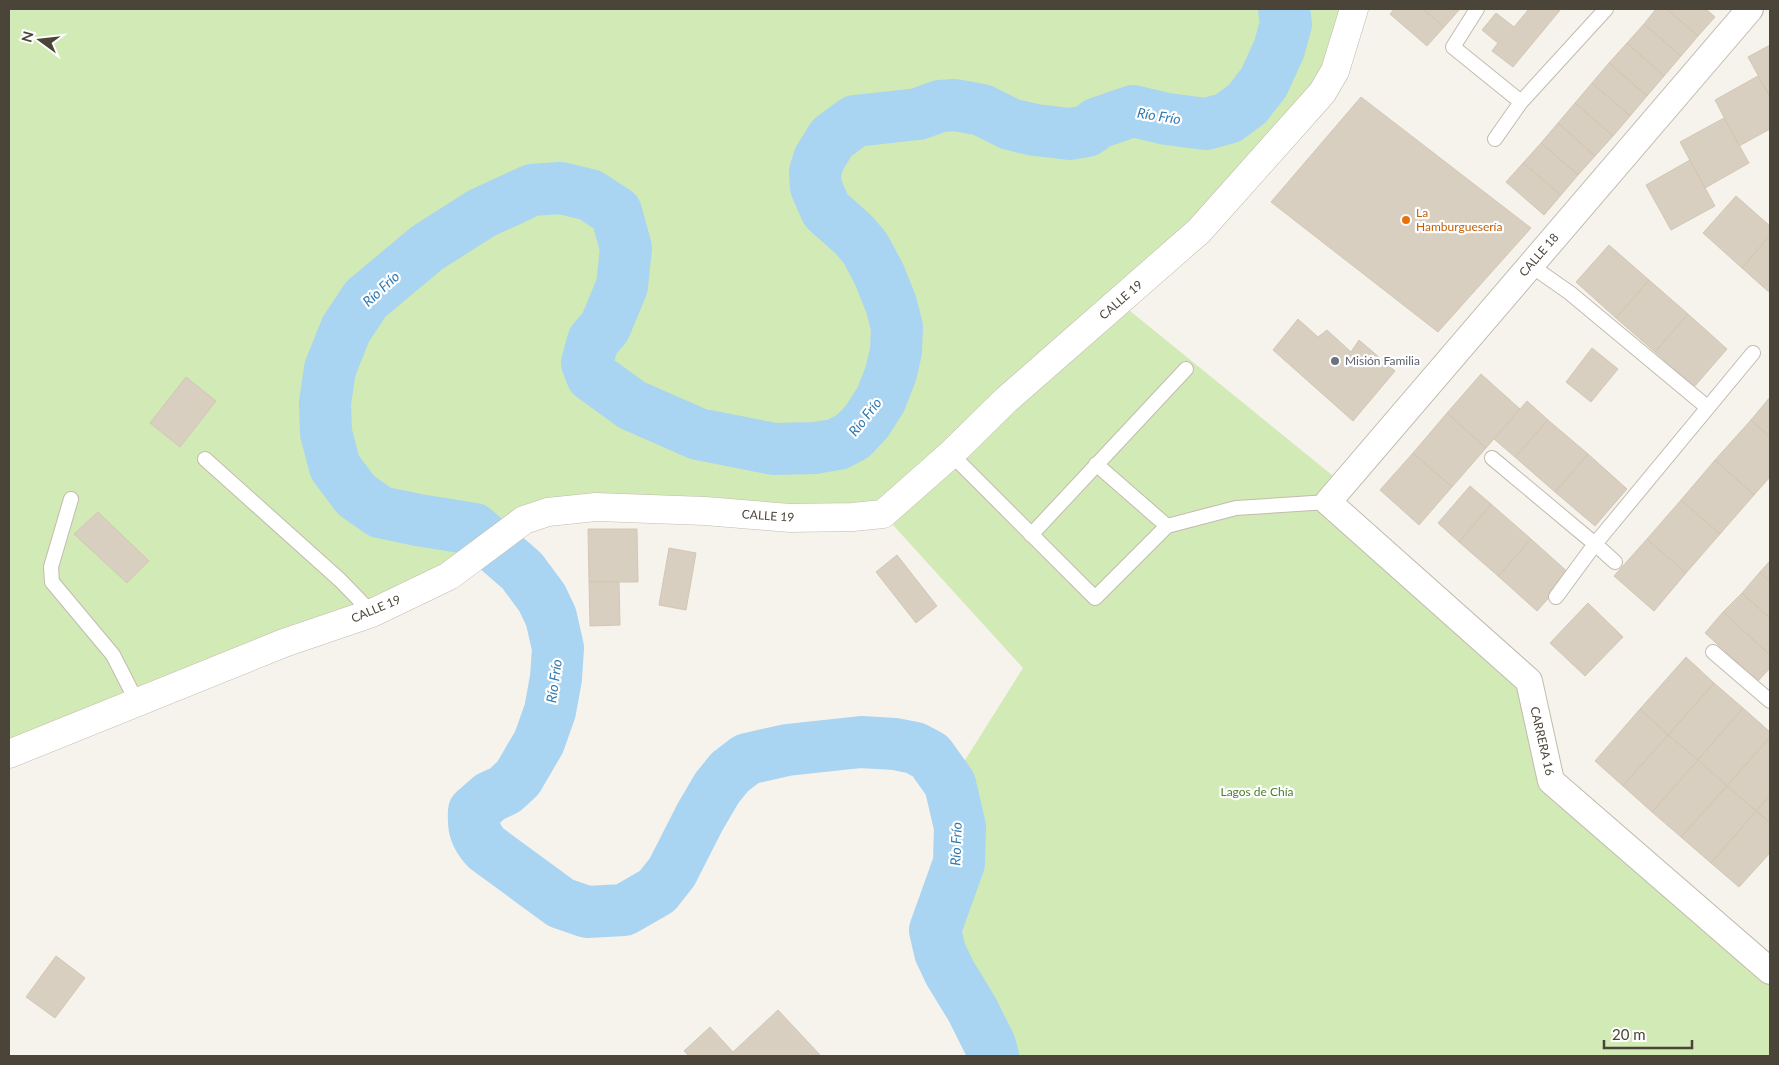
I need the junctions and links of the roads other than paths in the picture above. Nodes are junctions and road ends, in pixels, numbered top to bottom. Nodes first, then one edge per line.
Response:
1 (1354, 9) edge
2 (1477, 9) edge
3 (1606, 9) edge
4 (1750, 9) edge
5 (1521, 102) junction
6 (1495, 140) dead end
7 (1530, 265) junction
8 (1753, 353) dead end
9 (1186, 369) dead end
10 (1707, 407) junction
11 (951, 454) junction
12 (1492, 458) dead end
13 (205, 459) dead end
14 (1096, 464) junction
15 (70, 499) dead end
16 (1328, 502) junction
17 (1166, 526) junction
18 (1031, 535) junction
19 (1595, 544) junction
20 (1615, 562) dead end
21 (1556, 597) dead end
22 (372, 612) junction
23 (1713, 652) dead end
24 (1770, 701) edge
25 (137, 702) junction
26 (9, 754) edge
27 (1770, 971) edge

1 - 11 street, CALLE 19
2 - 5 lane
3 - 5 lane
4 - 7 street, CALLE 18
5 - 6 lane
7 - 10 lane
7 - 16 street, CALLE 18
8 - 10 lane
9 - 14 lane
10 - 19 lane
11 - 18 lane
11 - 22 street, CALLE 19
12 - 19 lane
13 - 22 lane
14 - 17 lane
14 - 18 lane
15 - 25 lane
16 - 17 lane
16 - 27 street, CARRERA 16
17 - 18 lane
19 - 20 lane
19 - 21 lane
22 - 25 street, CALLE 19
23 - 24 lane
25 - 26 street, CALLE 19

